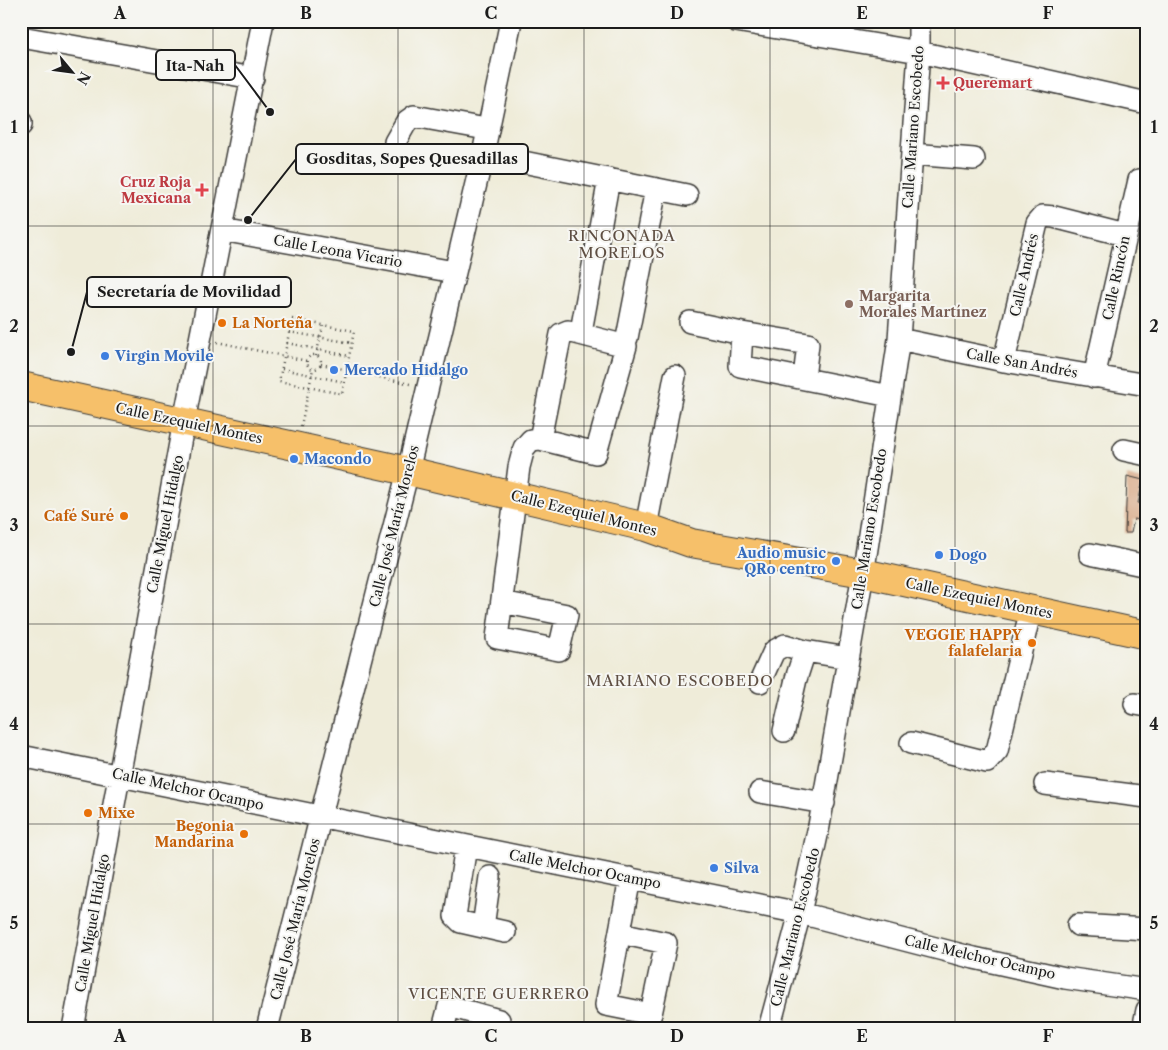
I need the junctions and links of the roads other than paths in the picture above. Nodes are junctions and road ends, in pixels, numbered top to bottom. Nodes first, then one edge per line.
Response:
1 (263, 21) edge
2 (511, 21) edge
3 (736, 21) edge
4 (919, 21) edge
5 (21, 37) edge
6 (919, 52) junction
7 (253, 78) junction
8 (1147, 104) edge
9 (486, 129) junction
10 (395, 142) dead end
11 (482, 154) junction
12 (912, 154) junction
13 (974, 159) dead end
14 (610, 179) junction
15 (1139, 180) dead end
16 (656, 189) junction
17 (687, 195) dead end
18 (222, 230) junction
19 (1125, 236) junction
20 (454, 272) junction
21 (690, 322) dead end
22 (582, 326) dead end
23 (742, 333) junction
24 (627, 338) dead end
25 (899, 339) junction
26 (1004, 361) junction
27 (675, 376) dead end
28 (1094, 376) junction
29 (804, 378) junction
30 (1147, 384) edge
31 (21, 386) edge
32 (890, 396) junction
33 (184, 421) junction
34 (540, 439) junction
35 (1124, 450) dead end
36 (1147, 455) edge
37 (408, 471) junction
38 (516, 497) junction
39 (646, 527) junction
40 (1090, 554) dead end
41 (1147, 566) edge
42 (863, 573) junction
43 (502, 602) dead end
44 (1030, 609) junction
45 (1147, 635) edge
46 (805, 651) junction
47 (848, 658) junction
48 (760, 682) dead end
49 (784, 731) dead end
50 (911, 743) dead end
51 (21, 756) edge
52 (118, 775) junction
53 (1046, 784) dead end
54 (760, 792) dead end
55 (1147, 797) edge
56 (824, 803) junction
57 (320, 816) junction
58 (466, 846) junction
59 (490, 876) dead end
60 (630, 878) junction
61 (800, 912) junction
62 (1078, 925) dead end
63 (483, 927) junction
64 (1147, 929) edge
65 (505, 932) dead end
66 (620, 933) dead end
67 (1147, 990) edge
68 (1147, 1010) edge
69 (499, 1020) dead end
70 (73, 1029) edge
71 (267, 1029) edge
72 (443, 1029) edge
73 (769, 1029) edge
74 (1143, 1029) edge

1 - 7 street, Calle Miguel Hidalgo
2 - 9 street, Calle José María Morelos
3 - 6 street
4 - 6 street, Calle Mariano Escobedo
5 - 7 street
6 - 8 street
6 - 12 street, Calle Mariano Escobedo
7 - 18 street, Calle Miguel Hidalgo
9 - 10 street
9 - 11 street, Calle José María Morelos
11 - 14 street
11 - 20 street, Calle José María Morelos
12 - 13 street
12 - 25 street, Calle Mariano Escobedo
14 - 16 street
14 - 22 street
15 - 19 street, Calle Rincón
16 - 17 street
16 - 24 street
18 - 20 street, Calle Leona Vicario
18 - 33 street, Calle Miguel Hidalgo
19 - 26 street, Calle Andrés
19 - 28 street, Calle Rincón
20 - 37 street, Calle José María Morelos
21 - 23 street
23 - 29 street
23 - 29 street
25 - 26 street, Calle San Andrés
25 - 32 street, Calle Mariano Escobedo
26 - 28 street, Calle San Andrés
27 - 39 street
28 - 30 street, Calle San Andrés
29 - 32 street
31 - 33 main road, Calle Ezequiel Montes
32 - 42 street, Calle Mariano Escobedo
33 - 37 main road, Calle Ezequiel Montes
33 - 52 street, Calle Miguel Hidalgo
34 - 34 street
34 - 38 street
35 - 36 street
37 - 38 main road, Calle Ezequiel Montes
37 - 57 street, Calle José María Morelos
38 - 39 main road, Calle Ezequiel Montes
38 - 43 street
39 - 42 main road, Calle Ezequiel Montes
40 - 41 street
42 - 44 main road, Calle Ezequiel Montes
42 - 47 street, Calle Mariano Escobedo
44 - 45 main road, Calle Ezequiel Montes
44 - 50 street
46 - 47 street
46 - 48 street
46 - 49 street
47 - 56 street, Calle Mariano Escobedo
51 - 52 street, Calle Melchor Ocampo
52 - 57 street, Calle Melchor Ocampo
52 - 70 street, Calle Miguel Hidalgo
53 - 55 street
54 - 56 street
56 - 61 street, Calle Mariano Escobedo
57 - 58 street, Calle Melchor Ocampo
57 - 71 street, Calle José María Morelos
58 - 60 street, Calle Melchor Ocampo
58 - 63 street
59 - 63 street
60 - 61 street, Calle Melchor Ocampo
60 - 66 street
61 - 67 street, Calle Melchor Ocampo
61 - 73 street, Calle Mariano Escobedo
62 - 64 street
63 - 65 street
68 - 74 street
69 - 72 street

